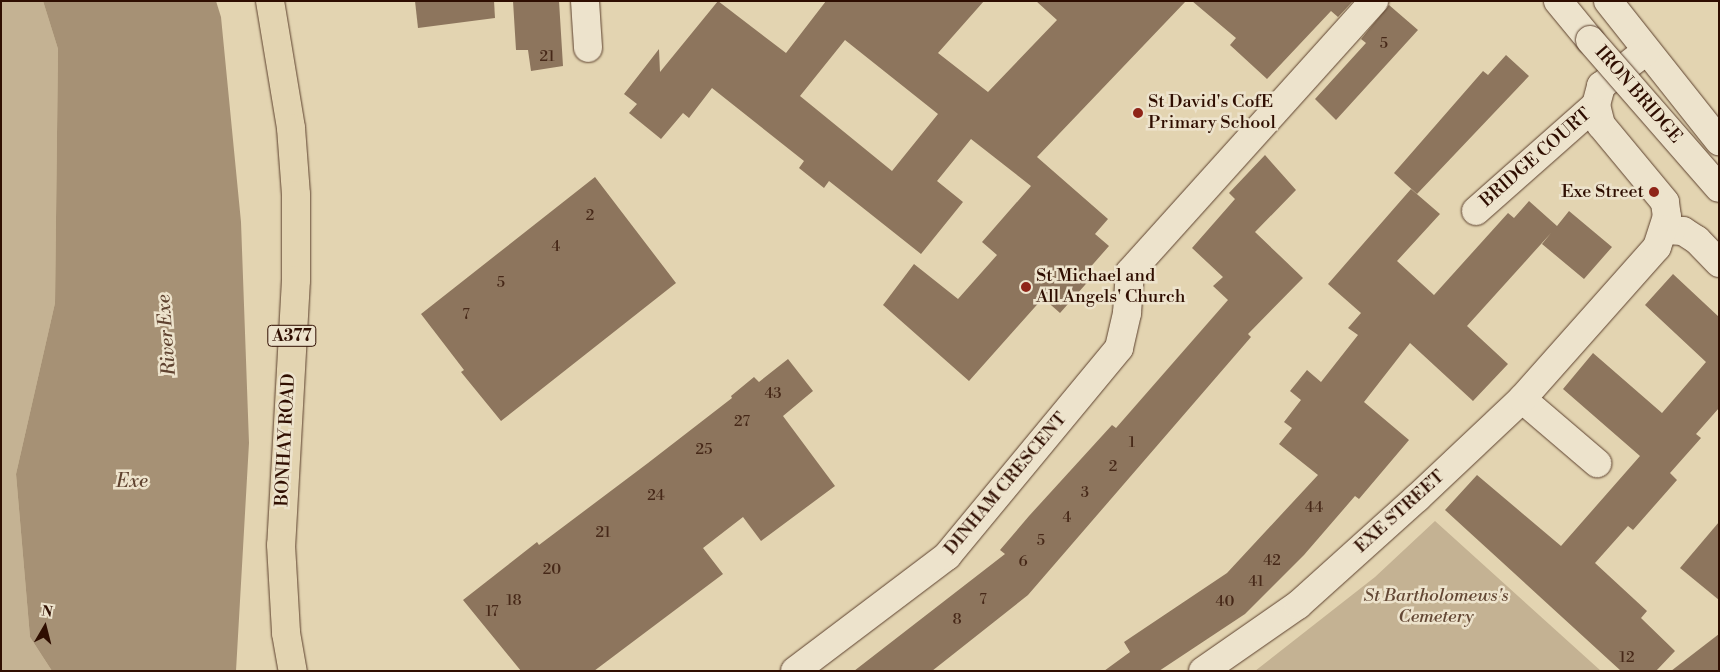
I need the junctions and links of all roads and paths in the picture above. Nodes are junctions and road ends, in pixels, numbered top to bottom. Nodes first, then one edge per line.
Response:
1 (270, 1) edge
2 (585, 1) edge
3 (1374, 1) edge
4 (1558, 1) edge
5 (1608, 1) edge
6 (588, 48) dead end
7 (1646, 51) junction
8 (1596, 105) junction
9 (1719, 140) edge
10 (1719, 188) edge
11 (1476, 211) dead end
12 (1665, 230) junction
13 (1719, 263) edge
14 (1522, 399) junction
15 (1597, 463) dead end
16 (293, 671) edge
17 (795, 671) edge
18 (1203, 671) edge

1 - 16 highway, BONHAY ROAD / A377
2 - 6 street
3 - 17 street, DINHAM CRESCENT
4 - 10 street, IRON BRIDGE, bridge
5 - 7 street
7 - 8 street
7 - 9 street
8 - 11 street, BRIDGE COURT
8 - 12 street, EXE STREET
12 - 13 street
12 - 14 street, EXE STREET
14 - 15 street
14 - 18 street, EXE STREET

